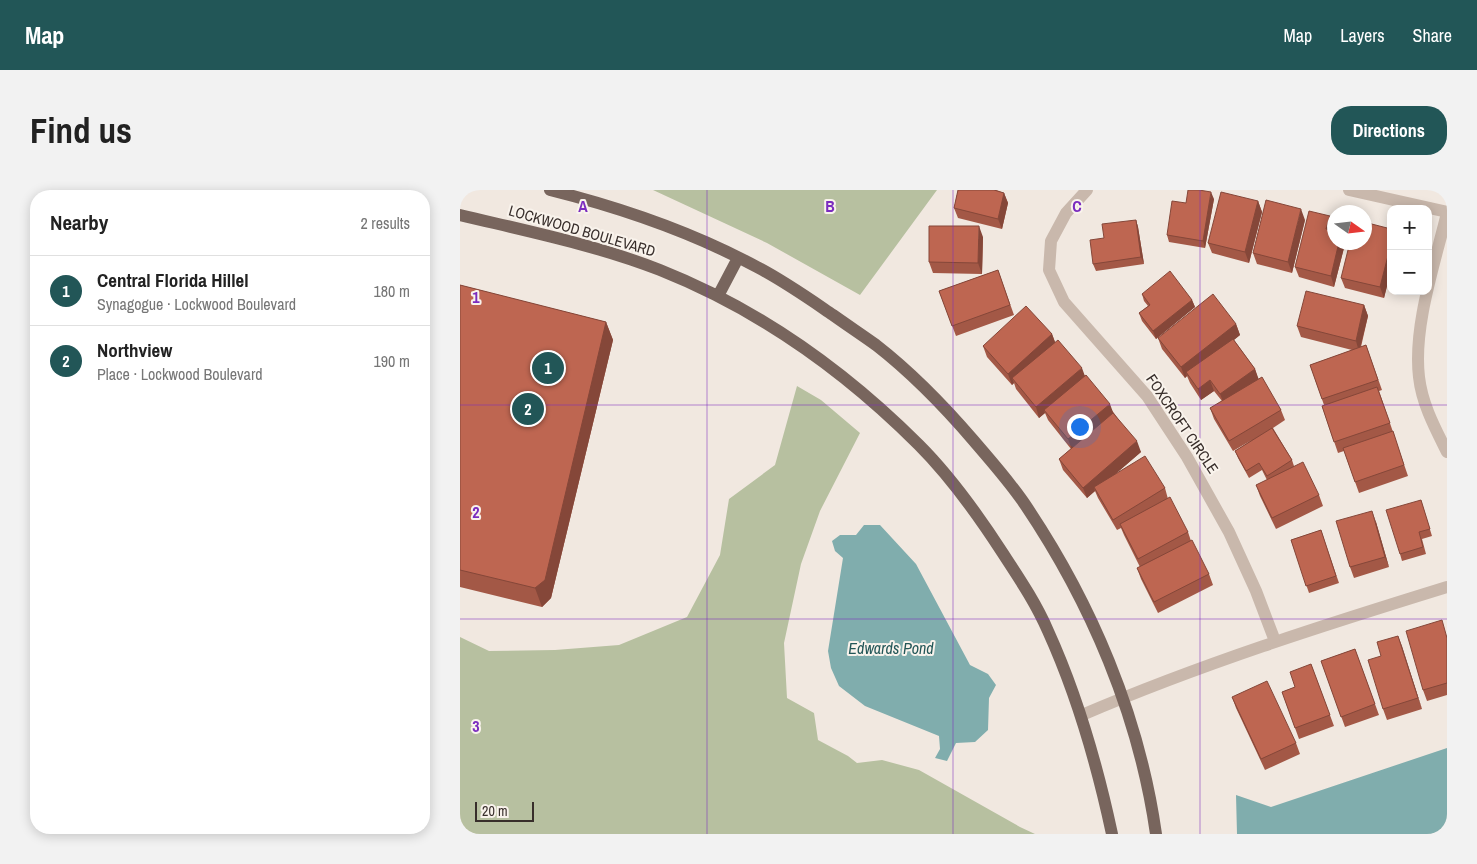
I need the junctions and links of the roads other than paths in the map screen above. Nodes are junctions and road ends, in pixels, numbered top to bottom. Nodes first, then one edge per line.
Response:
1 (550, 190) edge
2 (1087, 190) edge
3 (1349, 190) edge
4 (1447, 213) edge
5 (460, 215) edge
6 (738, 258) junction
7 (718, 296) junction
8 (1447, 452) edge
9 (1447, 587) edge
10 (1275, 641) junction
11 (1123, 697) junction
12 (1082, 715) junction
13 (1112, 834) edge
14 (1156, 834) edge

1 - 6 main road, LOCKWOOD BOULEVARD
2 - 10 street, FOXCROFT CIRCLE
3 - 4 street
4 - 8 street
5 - 7 main road, LOCKWOOD BOULEVARD
6 - 7 main road
6 - 11 main road, LOCKWOOD BOULEVARD
7 - 12 main road, LOCKWOOD BOULEVARD
9 - 10 street
10 - 11 street
11 - 12 street
11 - 14 main road, LOCKWOOD BOULEVARD
12 - 13 main road, LOCKWOOD BOULEVARD

